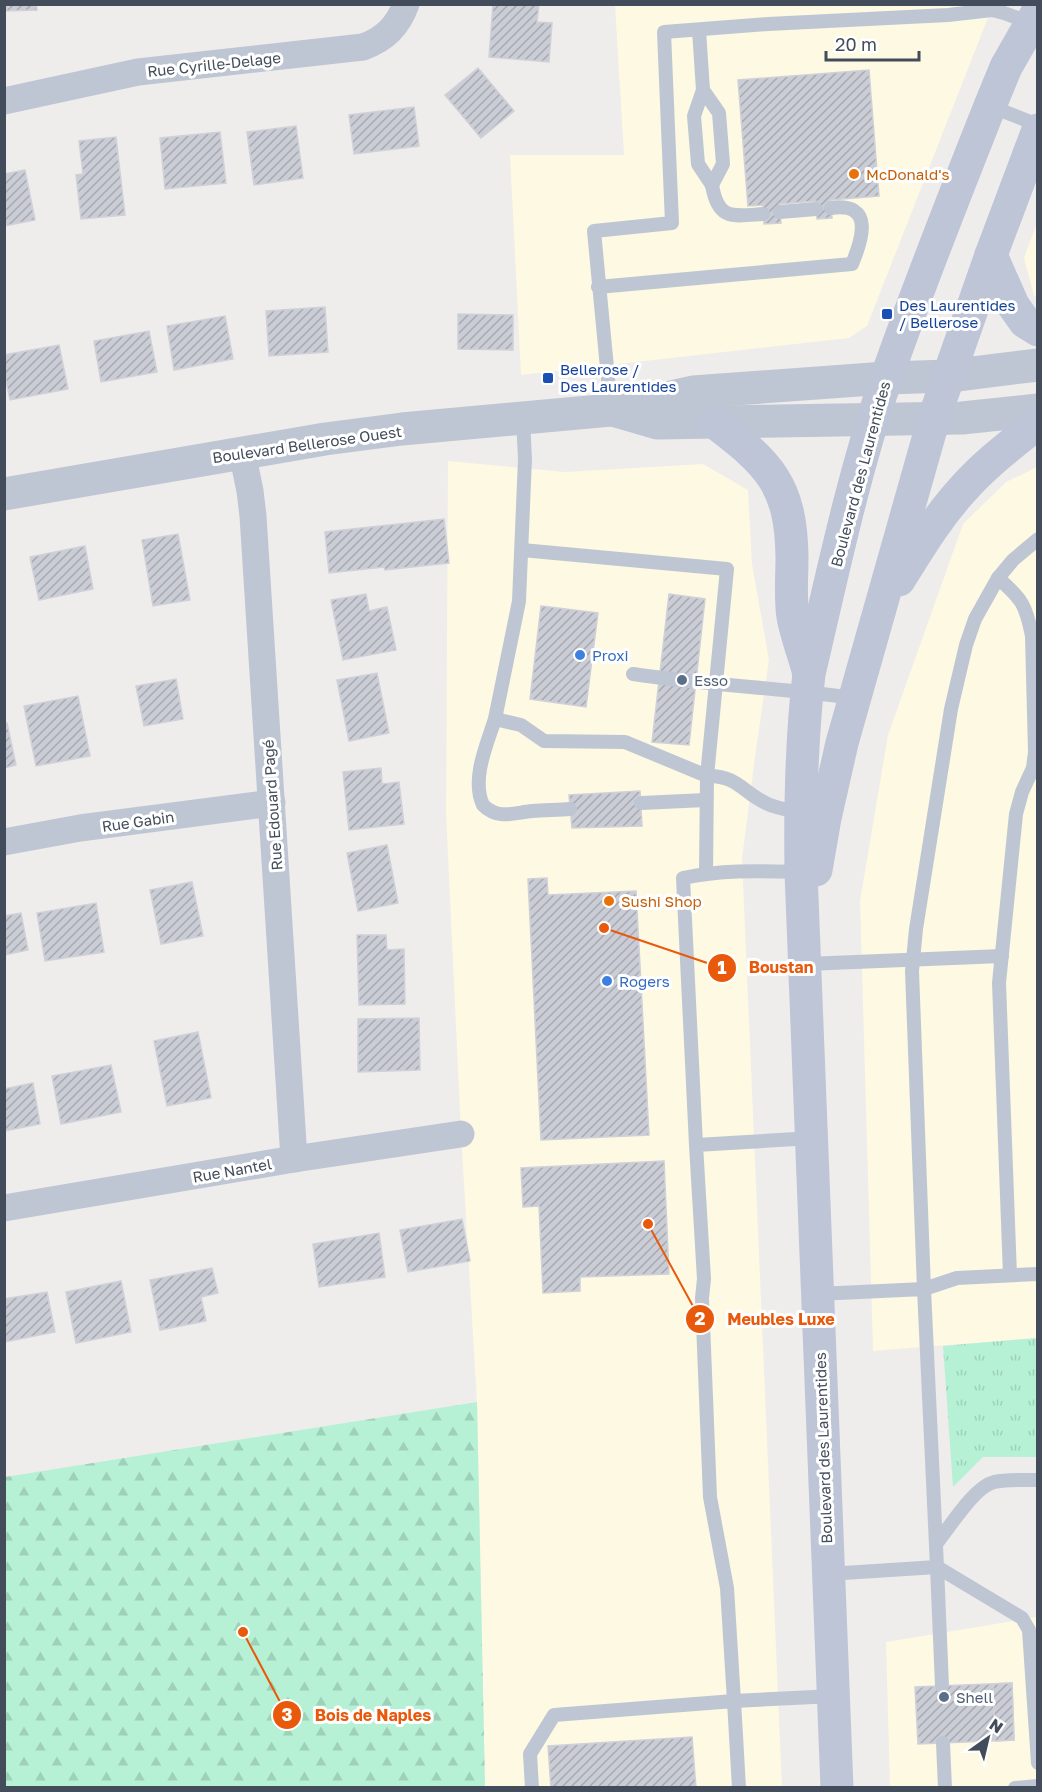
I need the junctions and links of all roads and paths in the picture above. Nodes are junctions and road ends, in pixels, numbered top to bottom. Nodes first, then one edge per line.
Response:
1 (406, 4) edge
2 (904, 11) edge
3 (1035, 20) edge
4 (699, 30) junction
5 (703, 90) junction
6 (4, 101) edge
7 (990, 106) junction
8 (1038, 125) edge
9 (1038, 130) edge
10 (712, 185) junction
11 (816, 208) dead end
12 (831, 208) dead end
13 (780, 212) dead end
14 (763, 214) dead end
15 (991, 255) junction
16 (598, 287) junction
17 (1038, 330) edge
18 (1038, 365) edge
19 (949, 376) junction
20 (886, 378) junction
21 (611, 410) junction
22 (1038, 410) edge
23 (934, 418) junction
24 (523, 419) junction
25 (873, 419) junction
26 (714, 422) junction
27 (1038, 423) edge
28 (242, 452) junction
29 (4, 494) edge
30 (1038, 539) edge
31 (522, 550) junction
32 (998, 578) junction
33 (879, 612) junction
34 (633, 674) dead end
35 (808, 683) junction
36 (715, 684) junction
37 (854, 698) junction
38 (495, 719) junction
39 (707, 776) junction
40 (706, 800) junction
41 (272, 803) junction
42 (640, 803) dead end
43 (570, 809) dead end
44 (812, 815) junction
45 (4, 842) edge
46 (808, 872) junction
47 (706, 873) junction
48 (1002, 956) junction
49 (912, 960) junction
50 (806, 964) junction
51 (461, 1134) dead end
52 (812, 1138) junction
53 (696, 1145) junction
54 (294, 1159) junction
55 (4, 1208) edge
56 (1038, 1274) edge
57 (1010, 1275) junction
58 (924, 1289) junction
59 (817, 1294) junction
60 (1038, 1480) edge
61 (936, 1544) junction
62 (937, 1568) junction
63 (828, 1574) junction
64 (1034, 1648) edge
65 (942, 1686) dead end
66 (834, 1696) junction
67 (734, 1701) junction
68 (944, 1743) dead end
69 (1038, 1763) edge
70 (1038, 1786) edge
71 (532, 1788) edge
72 (739, 1788) edge
73 (837, 1788) edge
74 (945, 1788) edge
75 (1015, 1788) edge

1 - 6 street, Rue Cyrille-Delage
2 - 3 lane
2 - 4 lane
3 - 7 main road, Boulevard des Laurentides
4 - 5 lane
4 - 16 lane
5 - 10 lane
5 - 10 lane
7 - 8 lane
7 - 20 main road, Boulevard des Laurentides
9 - 15 main road, Boulevard des Laurentides
10 - 14 lane
11 - 13 lane
12 - 16 lane
15 - 17 main road
15 - 19 main road, Boulevard des Laurentides
16 - 21 lane
18 - 19 street, Boulevard Bellerose Ouest
19 - 20 street, Boulevard Bellerose Ouest
19 - 23 main road, Boulevard des Laurentides
20 - 21 street, Boulevard Bellerose Ouest
20 - 25 main road, Boulevard des Laurentides
21 - 24 street, Boulevard Bellerose Ouest
21 - 26 street, Boulevard Bellerose Ouest
22 - 23 street, Boulevard Bellerose Ouest
23 - 25 street, Boulevard Bellerose Ouest
23 - 33 main road, Boulevard des Laurentides
24 - 28 street, Boulevard Bellerose Ouest
24 - 31 lane
25 - 26 street, Boulevard Bellerose Ouest
25 - 35 main road, Boulevard des Laurentides
26 - 35 main road
27 - 33 main road
28 - 29 street, Boulevard Bellerose Ouest
28 - 41 street, Rue Edouard Pagé
30 - 32 lane
31 - 36 lane
31 - 38 lane
32 - 48 lane
32 - 49 lane
33 - 37 main road, Boulevard des Laurentides
34 - 36 lane
35 - 36 lane
35 - 37 lane
35 - 44 main road, Boulevard des Laurentides
36 - 39 lane
37 - 44 main road, Boulevard des Laurentides
38 - 39 lane
38 - 43 lane
39 - 40 lane
39 - 44 lane
40 - 42 lane
40 - 47 lane
41 - 45 street, Rue Gabin
41 - 54 street, Rue Edouard Pagé
44 - 46 main road, Boulevard des Laurentides
46 - 47 lane
46 - 50 main road, Boulevard des Laurentides
47 - 53 lane
48 - 49 lane
48 - 57 lane
49 - 50 lane
49 - 58 lane
50 - 52 main road, Boulevard des Laurentides
51 - 54 street, Rue Nantel
52 - 53 lane
52 - 59 main road, Boulevard des Laurentides
53 - 67 lane
54 - 55 street, Rue Nantel
56 - 57 lane
57 - 58 lane
58 - 59 lane
58 - 61 lane
59 - 63 main road, Boulevard des Laurentides
60 - 61 lane
61 - 62 lane
62 - 63 lane
62 - 64 lane
62 - 65 lane
63 - 66 main road, Boulevard des Laurentides
64 - 69 lane
66 - 67 lane
66 - 73 main road, Boulevard des Laurentides
67 - 71 lane
67 - 72 lane
68 - 74 lane
70 - 75 lane

